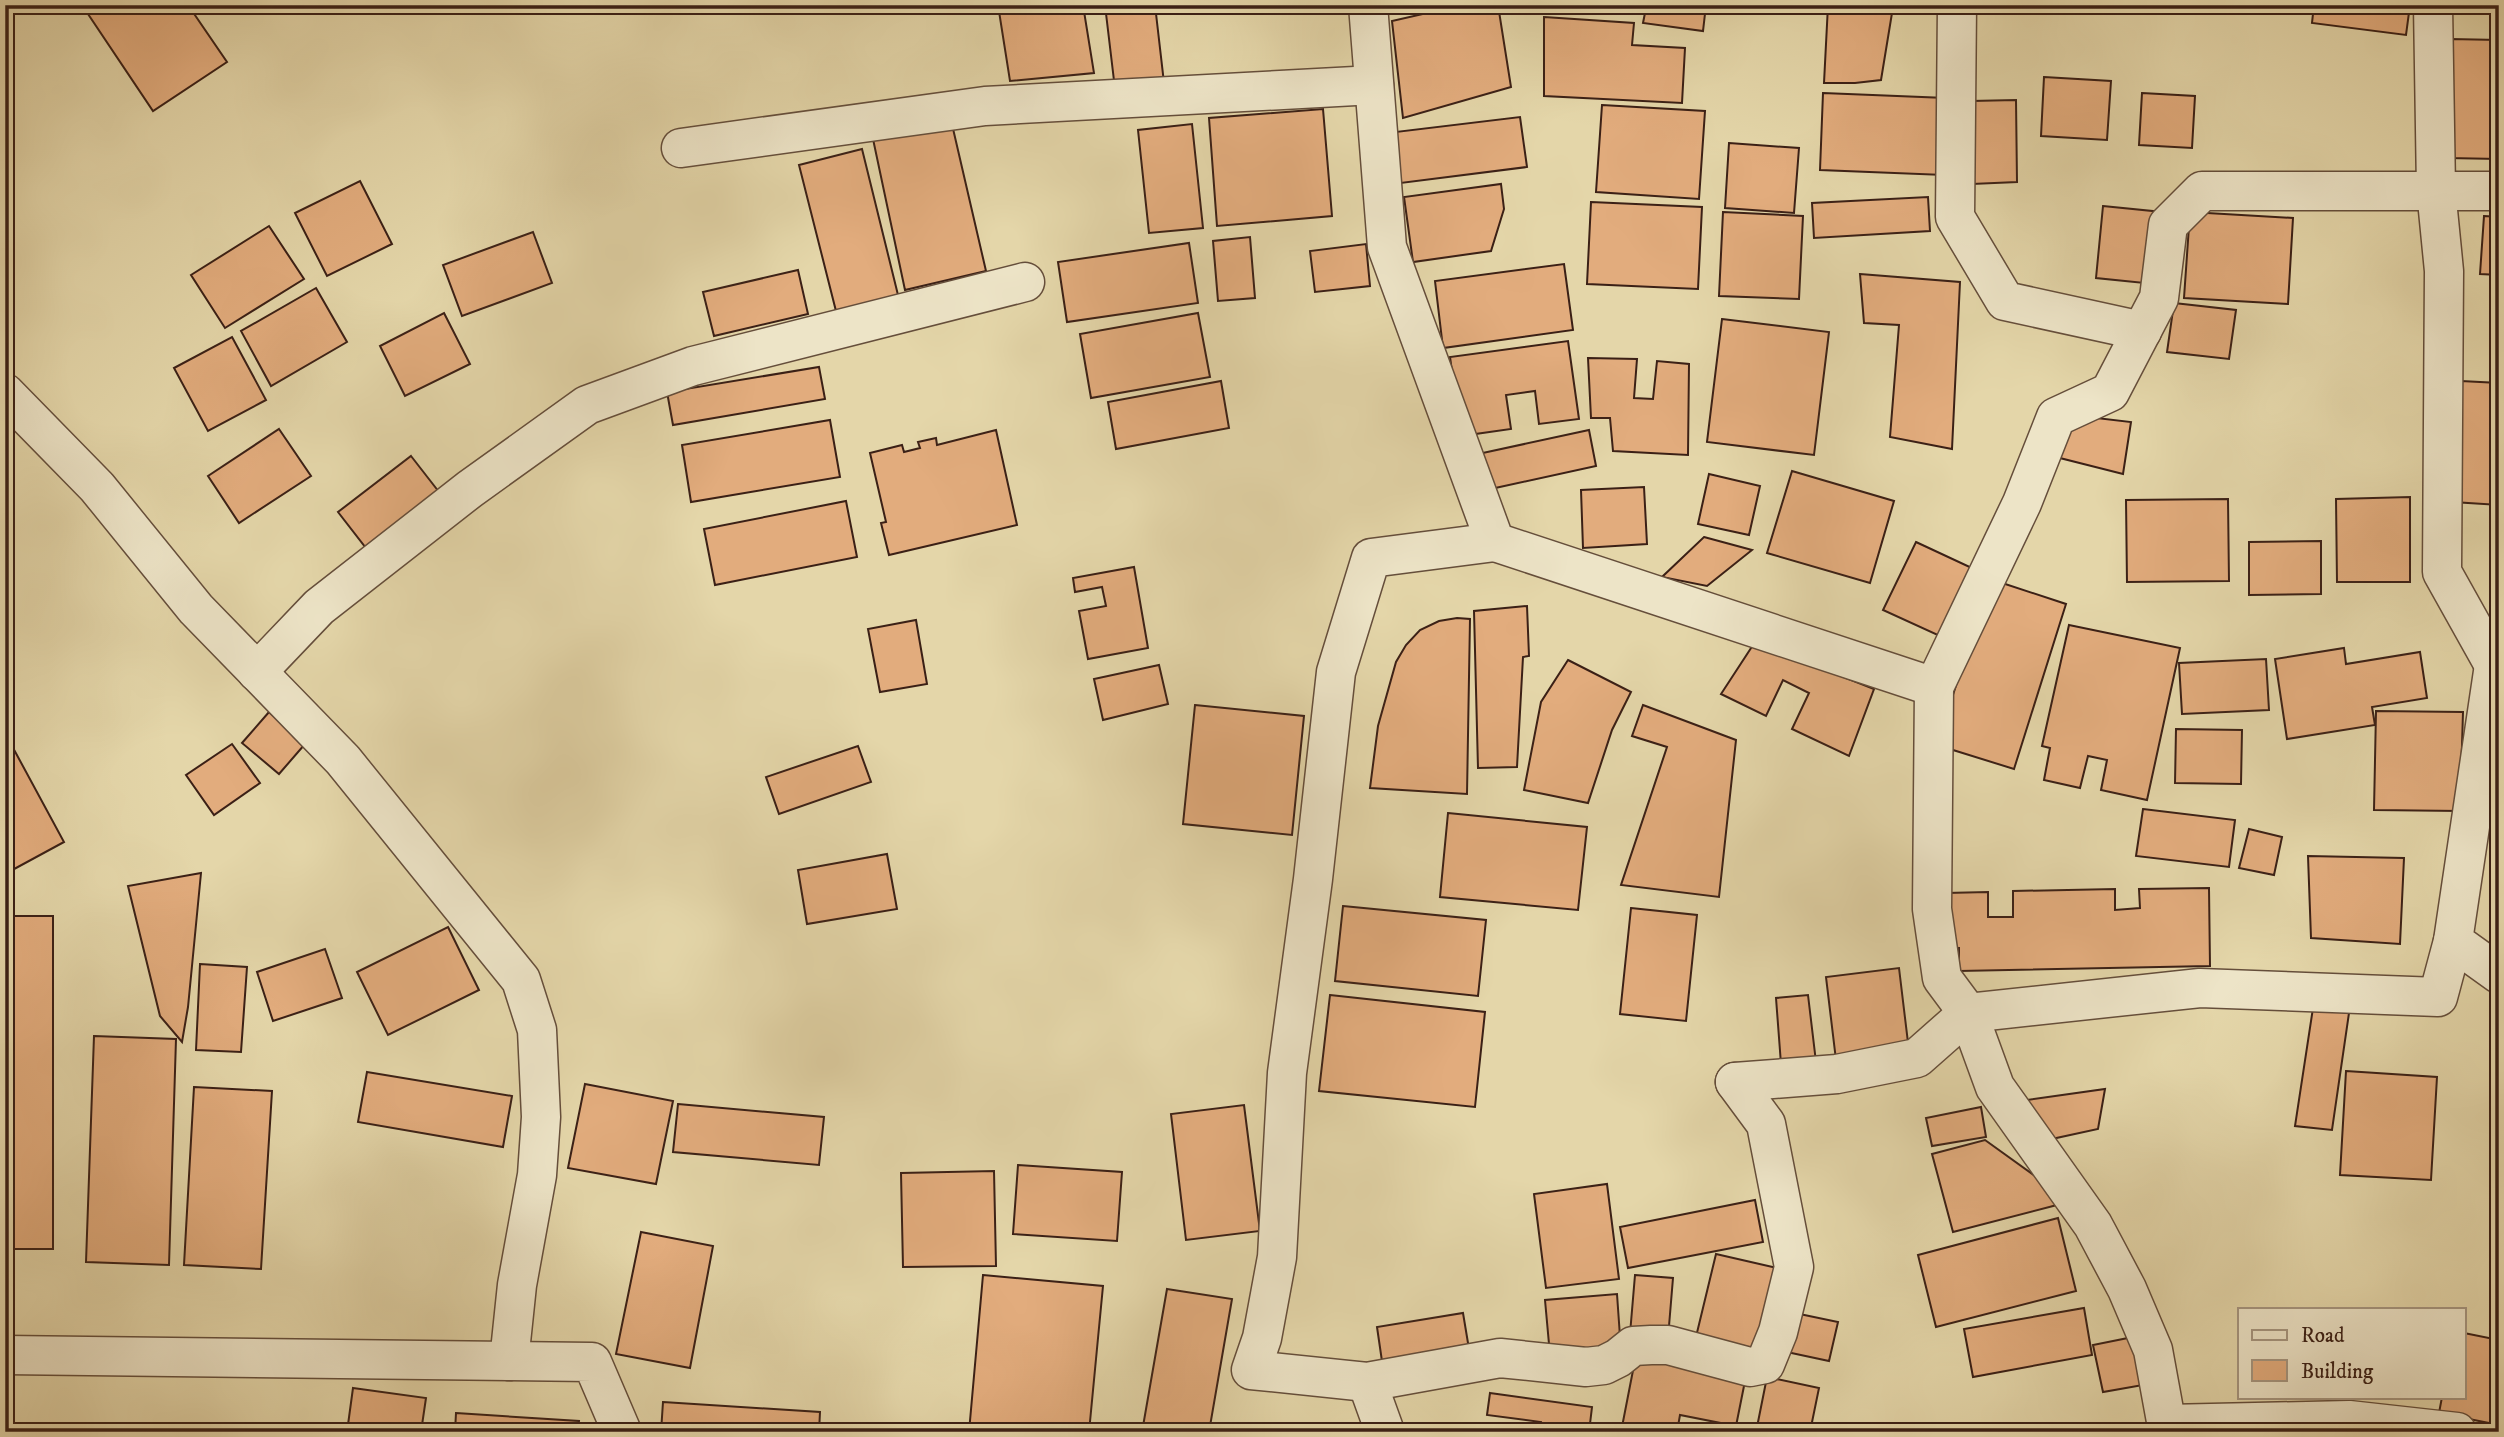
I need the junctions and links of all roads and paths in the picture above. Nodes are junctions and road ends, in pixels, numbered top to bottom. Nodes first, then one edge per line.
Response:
1 (1368, 5) edge
2 (1957, 5) edge
3 (2433, 5) edge
4 (1374, 85) junction
5 (681, 148) dead end
6 (2436, 190) junction
7 (2499, 191) edge
8 (1025, 282) dead end
9 (2142, 331) junction
10 (5, 393) edge
11 (1495, 542) junction
12 (2496, 665) edge
13 (257, 673) junction
14 (1934, 687) junction
15 (2453, 941) junction
16 (2499, 974) edge
17 (1968, 1013) junction
18 (5, 1354) edge
19 (509, 1361) junction
20 (1367, 1382) junction
21 (2167, 1428) edge
22 (622, 1432) edge
23 (1385, 1432) edge
24 (2457, 1432) edge

1 - 4 street
2 - 9 street
3 - 6 street
4 - 5 street
4 - 11 street
6 - 7 street
6 - 9 street
6 - 12 street
8 - 13 street
9 - 14 street
10 - 13 street
11 - 14 street
11 - 20 street
12 - 15 street
13 - 19 street
14 - 17 street
15 - 16 street
15 - 17 street
17 - 20 street
17 - 21 street
18 - 19 street
19 - 22 street
20 - 23 street
21 - 24 street

